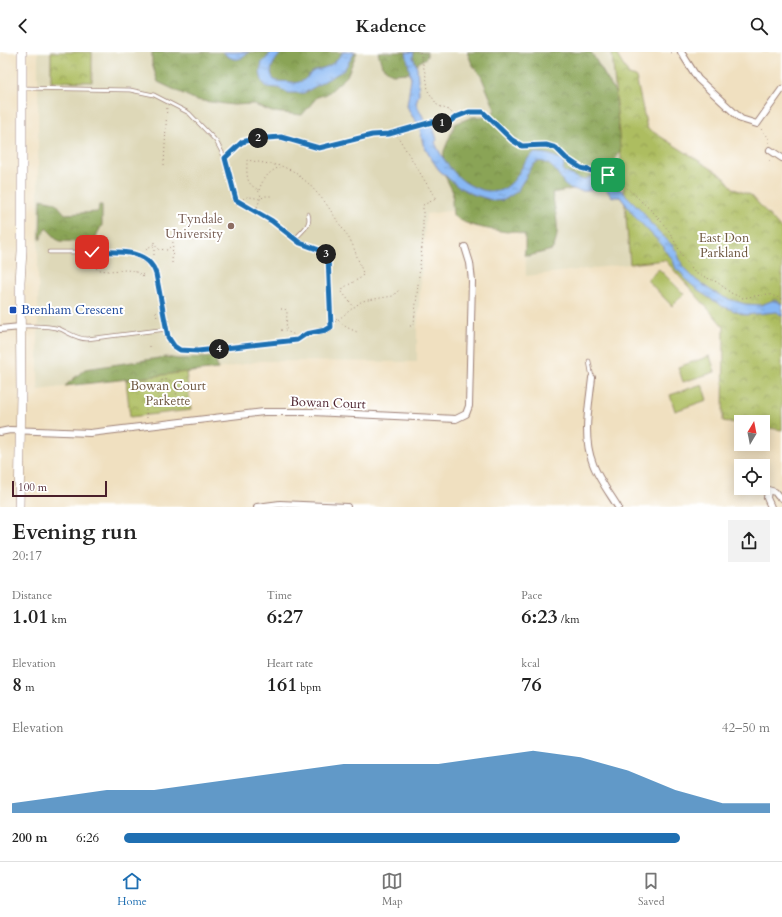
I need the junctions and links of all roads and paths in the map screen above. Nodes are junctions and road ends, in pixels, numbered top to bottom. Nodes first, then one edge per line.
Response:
1 (22, 52) edge
2 (420, 52) edge
3 (681, 52) edge
4 (23, 88) junction
5 (782, 88) edge
6 (167, 102) junction
7 (456, 117) junction
8 (757, 124) junction
9 (395, 132) junction
10 (770, 150) joint
11 (225, 158) junction
12 (782, 158) edge
13 (164, 165) dead end
14 (281, 166) junction
15 (259, 190) junction
16 (271, 196) dead end
17 (260, 199) junction
18 (239, 202) junction
19 (255, 212) junction
20 (308, 214) dead end
21 (295, 239) junction
22 (173, 240) dead end
23 (154, 241) dead end
24 (154, 244) junction
25 (172, 245) junction
26 (465, 247) dead end
27 (146, 249) dead end
28 (49, 252) dead end
29 (154, 255) dead end
30 (92, 262) dead end
31 (172, 263) dead end
32 (146, 273) dead end
33 (400, 289) dead end
34 (782, 300) edge
35 (354, 308) junction
36 (281, 309) dead end
37 (156, 312) dead end
38 (334, 316) dead end
39 (157, 318) dead end
40 (338, 320) junction
41 (331, 325) junction
42 (20, 326) junction
43 (410, 326) dead end
44 (0, 329) edge
45 (167, 329) junction
46 (281, 330) dead end
47 (286, 331) junction
48 (357, 332) dead end
49 (297, 340) junction
50 (150, 346) dead end
51 (150, 349) dead end
52 (589, 361) dead end
53 (592, 378) joint
54 (183, 397) dead end
55 (177, 398) junction
56 (159, 400) junction
57 (147, 418) dead end
58 (20, 431) junction
59 (0, 432) edge
60 (782, 498) edge
61 (19, 507) edge
62 (257, 507) edge
63 (347, 507) edge
64 (618, 507) edge
65 (771, 507) edge

1 - 4 main road
2 - 7 path
3 - 8 street
4 - 6 lane
4 - 42 main road
5 - 8 street
6 - 11 lane
6 - 13 path
7 - 9 path
7 - 34 path
8 - 10 path
9 - 11 path
9 - 43 path
10 - 12 street
11 - 18 lane
14 - 15 path
14 - 15 path
14 - 35 path
15 - 17 path
16 - 17 path
17 - 18 path
17 - 19 path
18 - 19 lane
19 - 21 lane
20 - 21 lane
21 - 41 lane
22 - 25 path
23 - 24 path
24 - 25 path
24 - 27 path
24 - 29 path
25 - 31 path
26 - 58 street, Bowan Court
28 - 45 lane
30 - 32 path
33 - 35 path
35 - 40 path
36 - 47 path
37 - 39 path
38 - 40 path
40 - 41 path
40 - 48 path
41 - 49 lane
42 - 44 street
42 - 45 lane
42 - 58 main road
45 - 49 lane
46 - 47 path
47 - 49 path
50 - 51 path
52 - 53 lane
53 - 64 street
54 - 55 path
55 - 56 path
55 - 56 path
56 - 57 path
58 - 59 street, Bowan Court
58 - 61 main road
60 - 65 street
62 - 63 street

